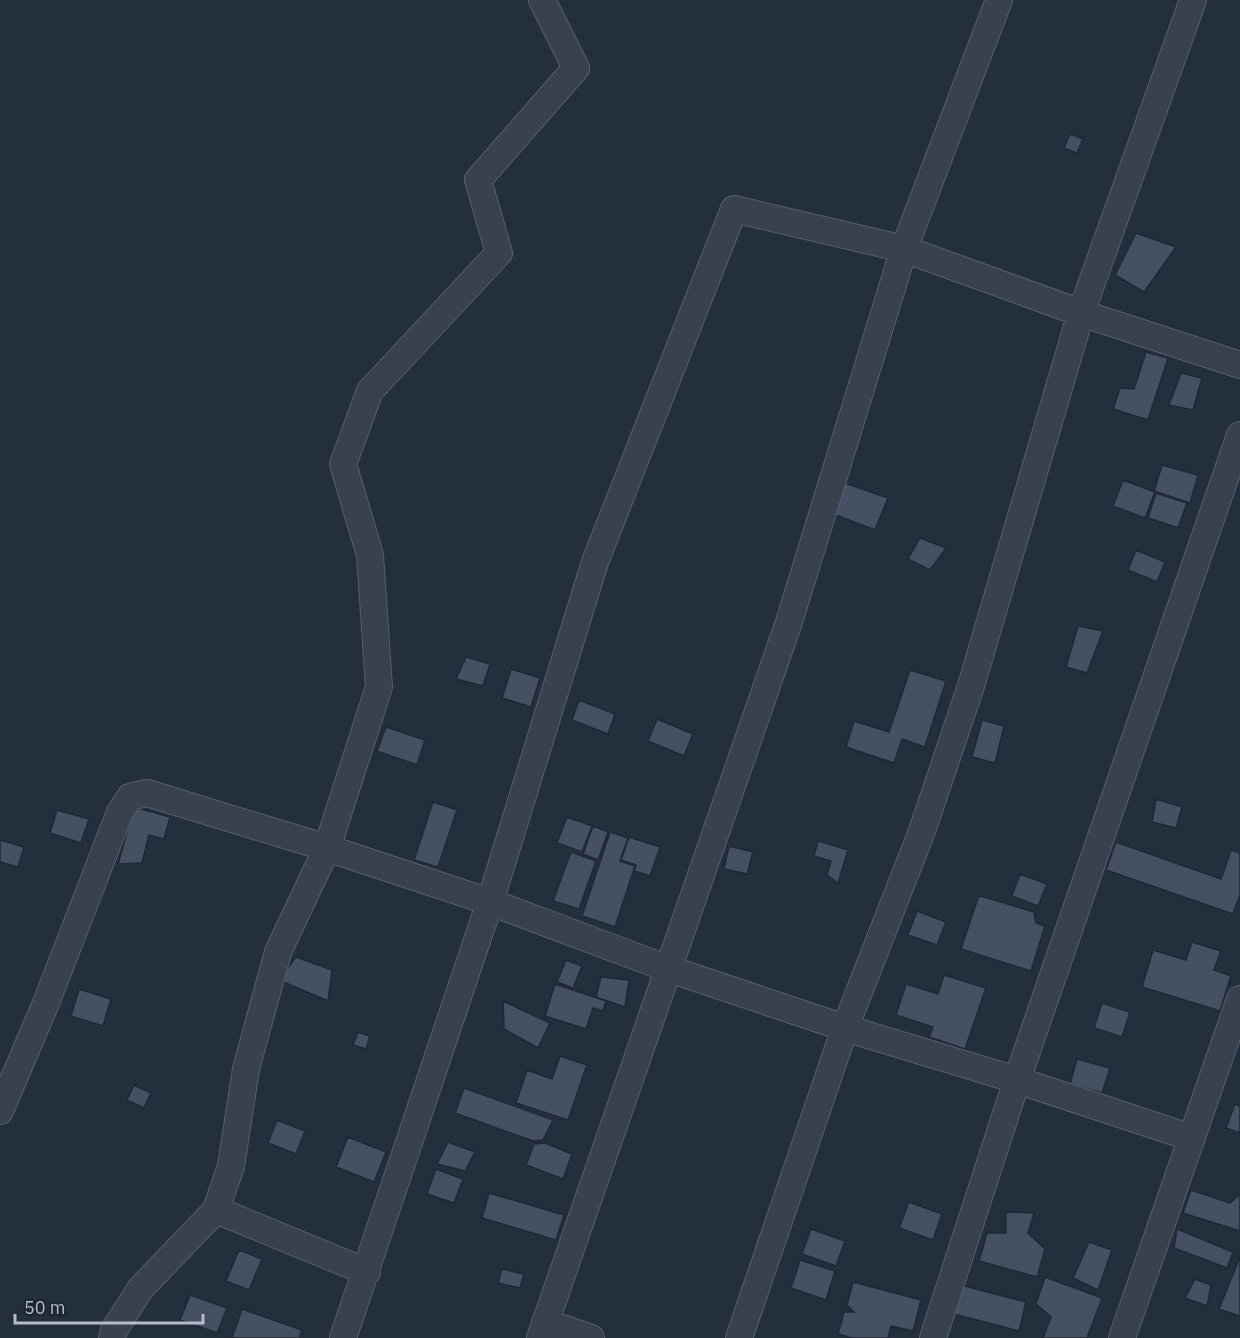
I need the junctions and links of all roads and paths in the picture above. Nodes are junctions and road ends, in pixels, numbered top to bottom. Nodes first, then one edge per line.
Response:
1 (542, 0) edge
2 (999, 0) edge
3 (1193, 0) edge
4 (904, 249) junction
5 (1081, 313) junction
6 (1240, 364) edge
7 (1240, 435) edge
8 (327, 848) junction
9 (490, 902) junction
10 (669, 969) junction
11 (1240, 999) edge
12 (845, 1028) junction
13 (1017, 1080) junction
14 (0, 1111) edge
15 (1192, 1137) junction
16 (216, 1210) junction
17 (367, 1272) junction
18 (542, 1330) edge
19 (112, 1338) edge
20 (343, 1338) edge
21 (591, 1338) edge
22 (739, 1338) edge
23 (933, 1338) edge
24 (1122, 1338) edge

1 - 8 street
2 - 4 street
3 - 5 street
4 - 5 street
4 - 9 street
4 - 10 street
5 - 6 street
5 - 12 street
7 - 13 street
8 - 9 street
8 - 14 street
8 - 16 street
9 - 10 street
9 - 17 street
10 - 12 street
10 - 18 street
11 - 15 street
12 - 13 street
12 - 22 street
13 - 15 street
13 - 23 street
15 - 24 street
16 - 17 street
16 - 19 street
17 - 20 street
18 - 21 street

